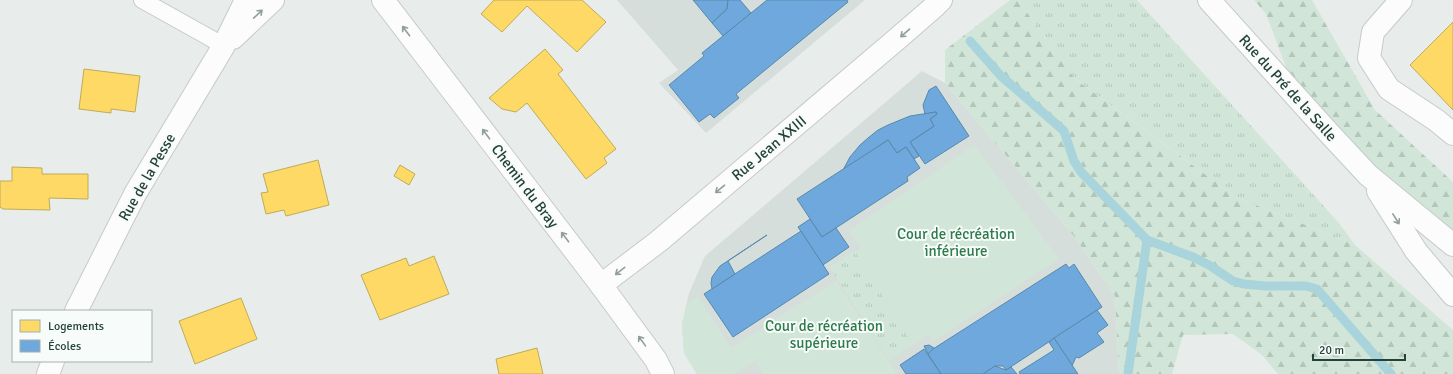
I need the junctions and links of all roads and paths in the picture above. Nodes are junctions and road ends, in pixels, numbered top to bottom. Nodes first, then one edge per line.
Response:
1 (142, 0) edge
2 (246, 0) edge
3 (273, 0) edge
4 (383, 0) edge
5 (1209, 0) edge
6 (1400, 0) edge
7 (937, 2) edge
8 (223, 47) junction
9 (1453, 134) edge
10 (1368, 174) junction
11 (1453, 245) edge
12 (602, 285) junction
13 (1453, 294) edge
14 (77, 310) edge
15 (53, 362) edge
16 (48, 374) edge
17 (663, 374) edge

1 - 8 lane
2 - 8 street, Rue de la Pesse
8 -> 3 street, Rue de la Pesse
12 -> 4 street, Chemin du Bray
5 - 10 street, Rue du Pré de la Salle
6 - 9 street
7 -> 12 street, Rue Jean XXIII
8 - 14 street, Rue de la Pesse
10 - 11 street, Rue du Pré de la Salle
10 -> 13 street, Rue du Pré de la Salle
17 -> 12 street, Chemin du Bray
15 - 16 street

